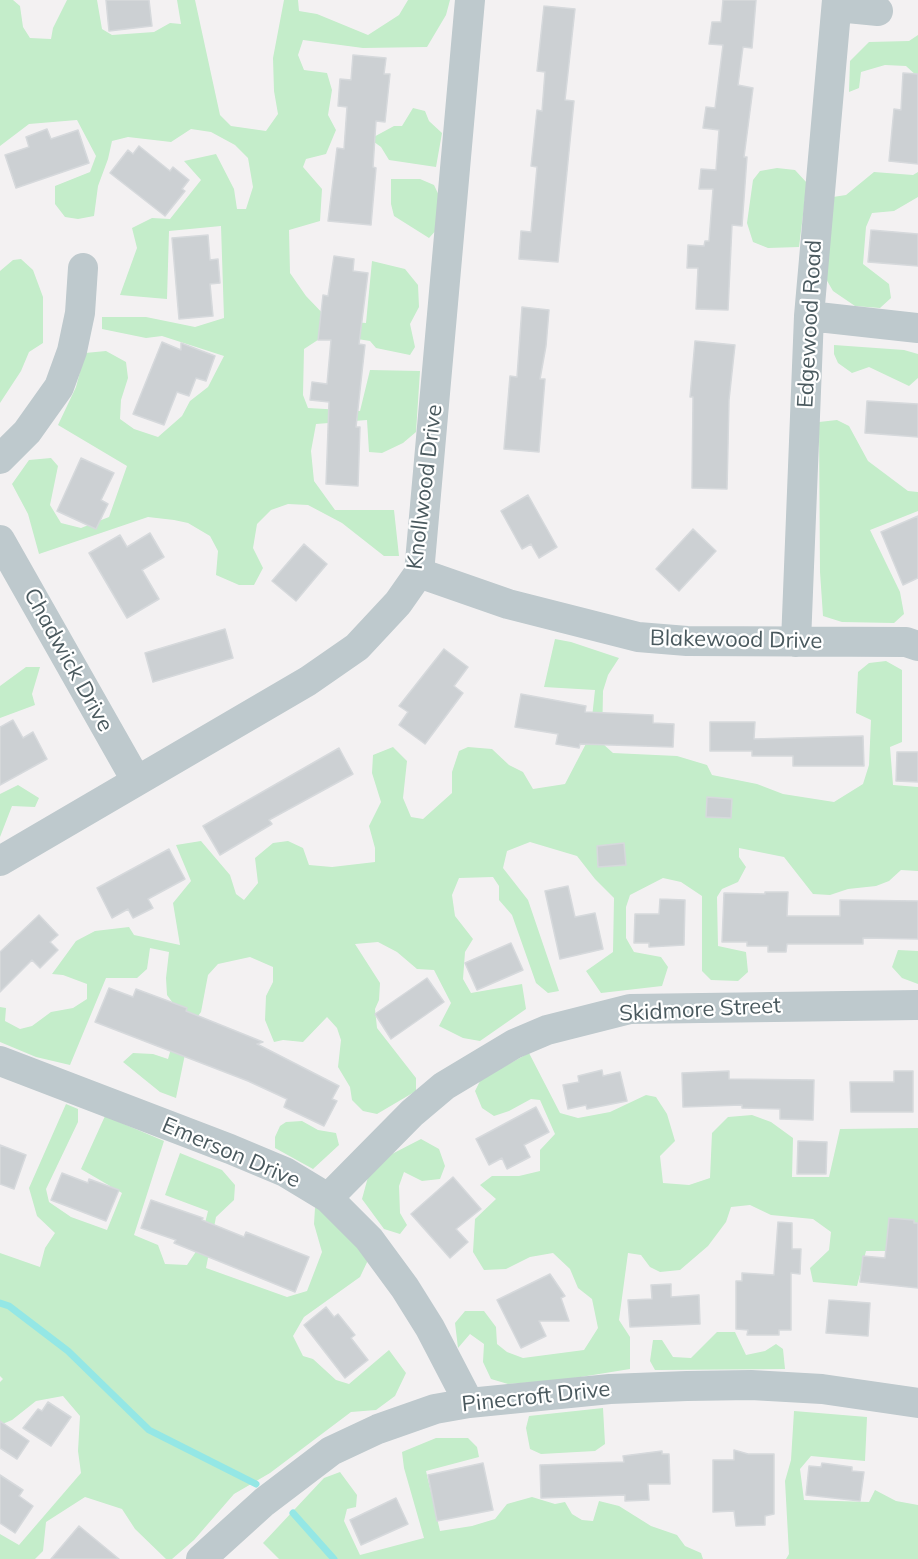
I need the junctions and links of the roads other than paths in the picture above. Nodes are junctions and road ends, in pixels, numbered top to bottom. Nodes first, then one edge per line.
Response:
1 (471, 0) edge
2 (837, 4) edge
3 (878, 10) dead end
4 (83, 268) dead end
5 (809, 316) junction
6 (918, 328) edge
7 (0, 459) edge
8 (0, 540) edge
9 (419, 573) junction
10 (796, 642) junction
11 (918, 646) edge
12 (136, 780) junction
13 (0, 861) edge
14 (918, 1005) edge
15 (0, 1061) edge
16 (328, 1198) junction
17 (469, 1403) junction
18 (918, 1403) edge
19 (201, 1559) edge

1 - 9 street, Knollwood Drive
2 - 3 street, Edgewood Road
2 - 5 street, Edgewood Road
4 - 7 street
5 - 6 street
5 - 10 street, Edgewood Road
8 - 12 street, Chadwick Drive
9 - 10 street, Blakewood Drive
9 - 12 street, Knollwood Drive
10 - 11 street, Blakewood Drive
12 - 13 street, Knollwood Drive
14 - 16 street, Skidmore Street
15 - 16 street, Emerson Drive
16 - 17 street, Emerson Drive
17 - 18 street, Pinecroft Drive
17 - 19 street, Pinecroft Drive

